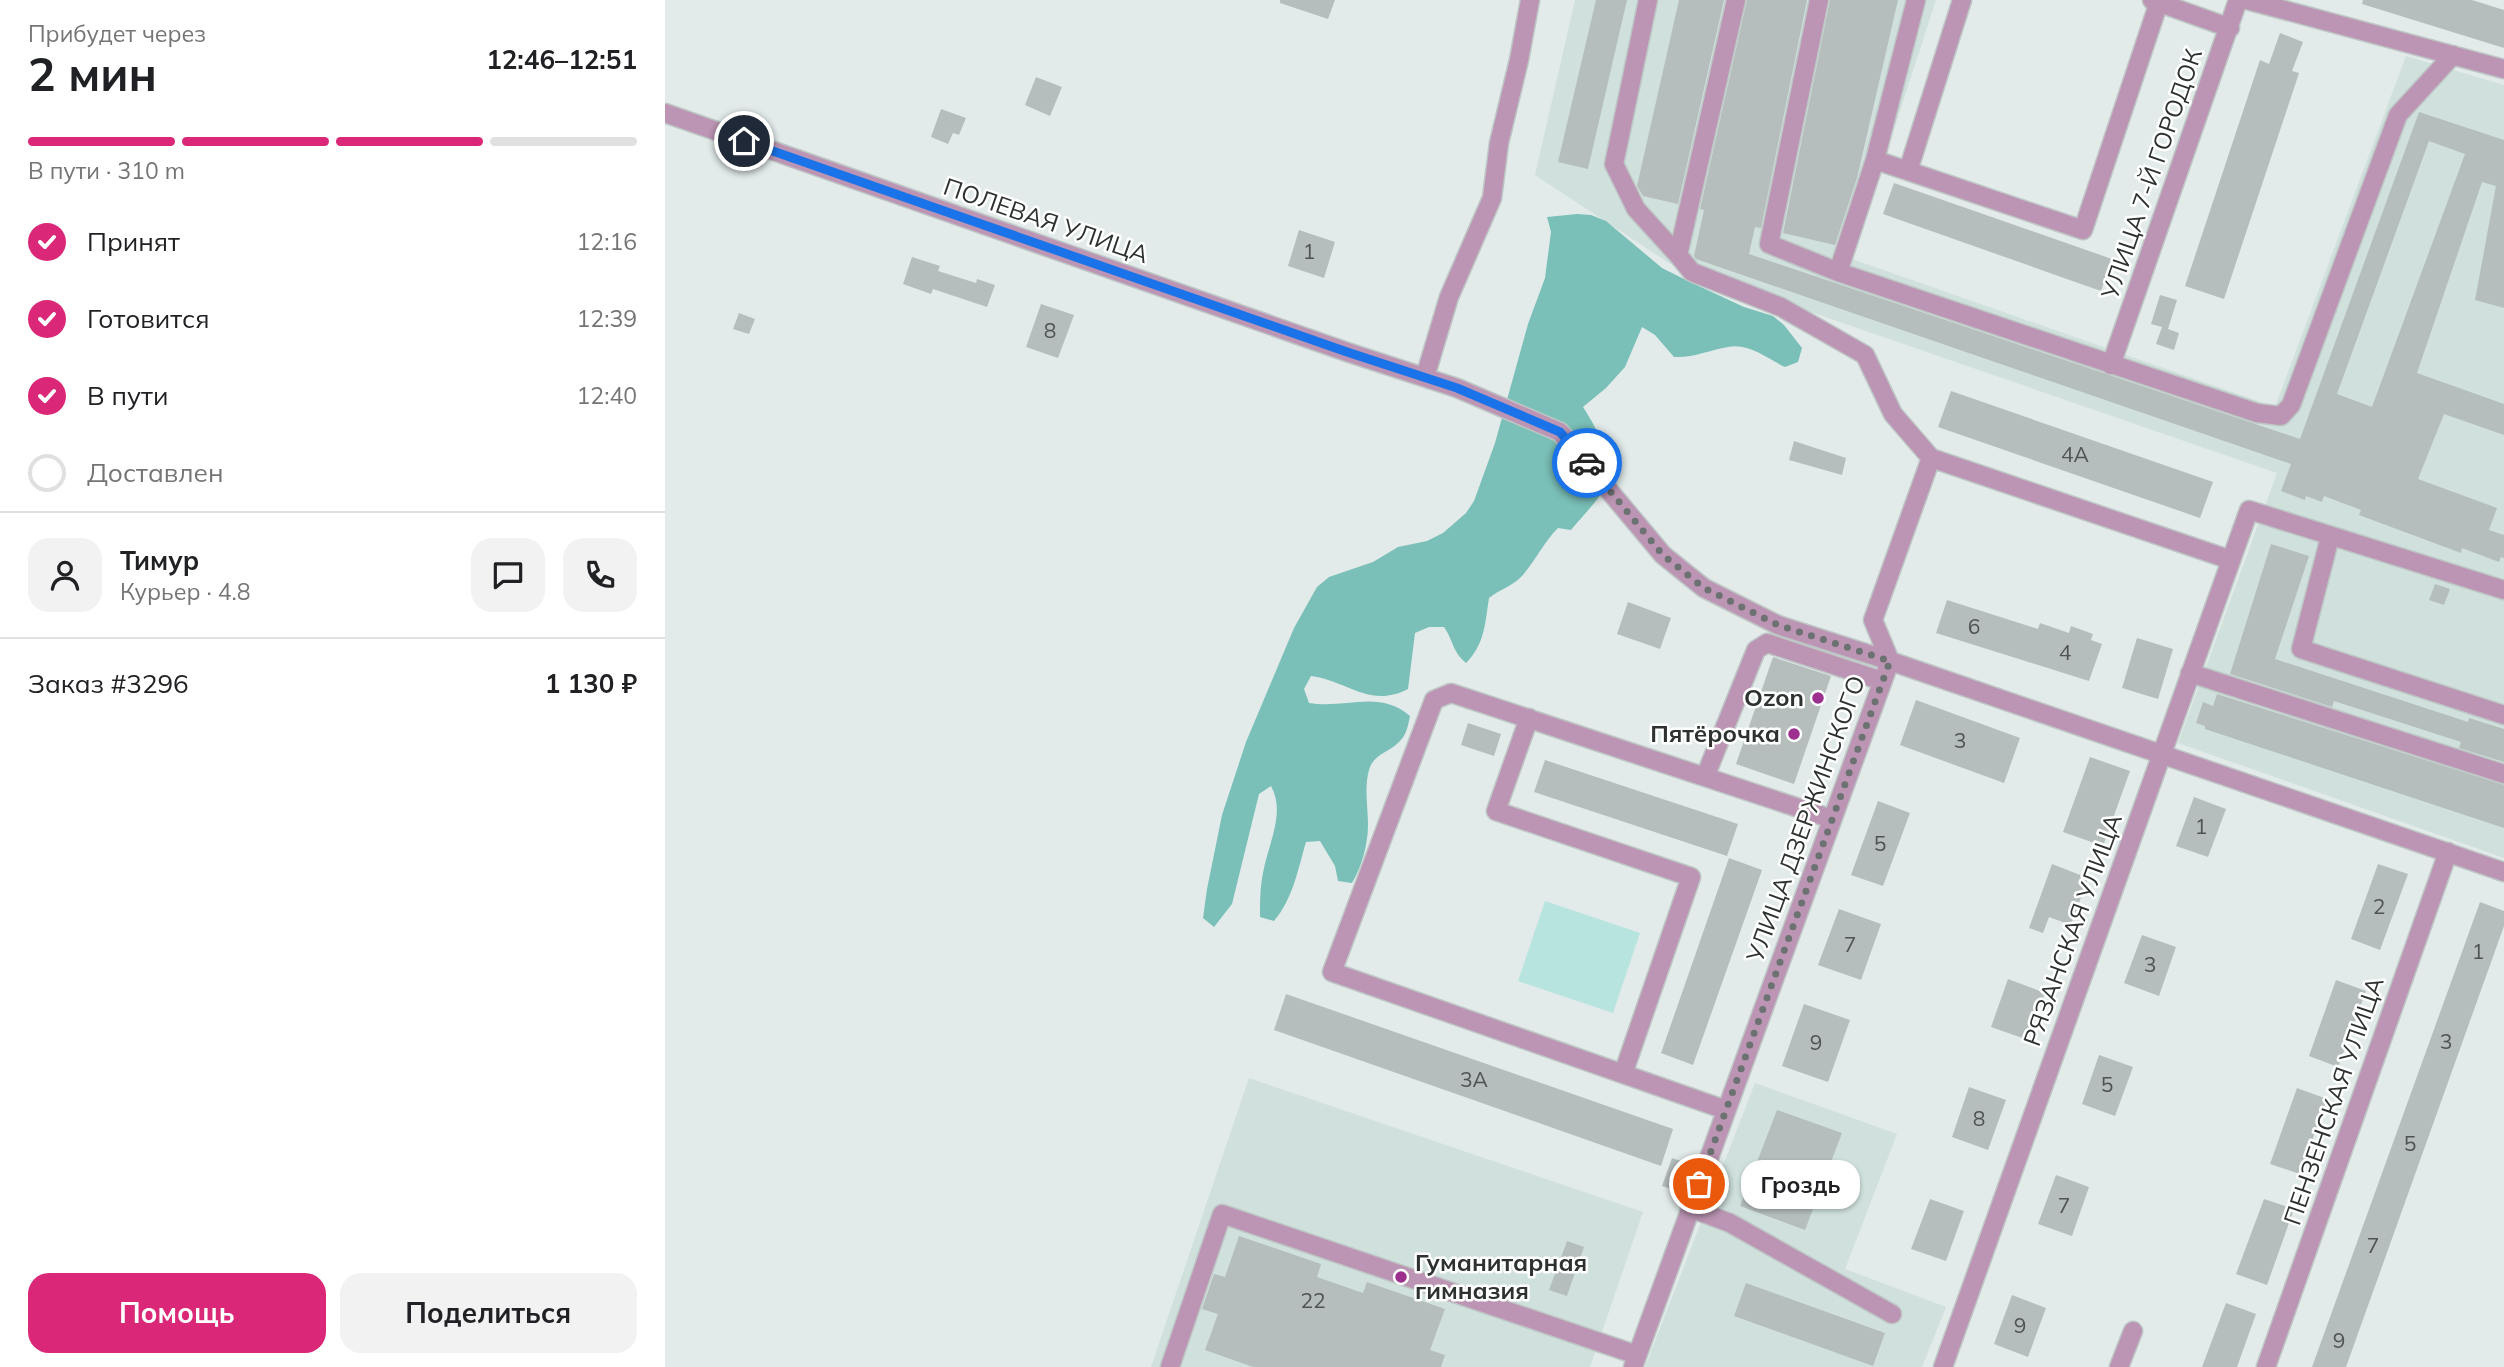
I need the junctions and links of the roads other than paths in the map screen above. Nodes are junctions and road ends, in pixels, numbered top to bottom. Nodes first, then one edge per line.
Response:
1 (1530, 0) edge
2 (1648, 0) edge
3 (1737, 0) edge
4 (1819, 0) edge
5 (1916, 0) edge
6 (1962, 0) edge
7 (2238, 0) edge
8 (2247, 0) edge
9 (2155, 1) edge
10 (2230, 28) junction
11 (2453, 55) junction
12 (2504, 69) edge
13 (665, 113) edge
14 (1875, 160) junction
15 (1908, 171) junction
16 (1678, 255) junction
17 (1838, 272) junction
18 (2111, 365) junction
19 (1418, 375) junction
20 (1931, 458) junction
21 (2330, 537) junction
22 (2231, 560) junction
23 (2504, 590) edge
24 (1890, 661) junction
25 (2190, 673) junction
26 (1882, 681) junction
27 (2504, 715) edge
28 (1529, 718) junction
29 (2162, 753) junction
30 (2504, 774) edge
31 (1705, 777) junction
32 (1832, 819) junction
33 (2448, 852) junction
34 (2504, 872) edge
35 (1623, 1074) junction
36 (1726, 1110) junction
37 (1689, 1208) junction
38 (1892, 1314) dead end
39 (2133, 1331) dead end
40 (1635, 1361) edge
41 (1170, 1367) edge
42 (1943, 1367) edge
43 (2119, 1367) edge
44 (2266, 1367) edge

1 - 19 street
2 - 16 street
3 - 16 street
4 - 17 street
5 - 14 street
6 - 15 street
7 - 10 street, УЛИЦА 7-Й ГОРОДОК
8 - 11 street
9 - 10 street
9 - 15 street
10 - 18 street, УЛИЦА 7-Й ГОРОДОК
11 - 12 street
11 - 18 street
13 - 19 street, ПОЛЕВАЯ УЛИЦА
14 - 15 street
14 - 17 street
16 - 20 street
17 - 18 street
19 - 24 street, ПОЛЕВАЯ УЛИЦА
20 - 22 street
20 - 24 street
21 - 22 street, РЯЗАНСКАЯ УЛИЦА
21 - 23 street
21 - 27 street
22 - 25 street, РЯЗАНСКАЯ УЛИЦА
24 - 26 street, УЛИЦА ДЗЕРЖИНСКОГО
24 - 29 street, УЛИЦА ДЗЕРЖИНСКОГО
25 - 29 street, РЯЗАНСКАЯ УЛИЦА
25 - 30 street
26 - 31 street
26 - 32 street, УЛИЦА ДЗЕРЖИНСКОГО
28 - 31 street
28 - 35 street
28 - 35 street
29 - 33 street, УЛИЦА ДЗЕРЖИНСКОГО
29 - 42 street, РЯЗАНСКАЯ УЛИЦА
31 - 32 street
32 - 36 street, УЛИЦА ДЗЕРЖИНСКОГО
33 - 34 street, УЛИЦА ДЗЕРЖИНСКОГО
33 - 44 street, ПЕНЗЕНСКАЯ УЛИЦА
35 - 36 street
36 - 37 street, УЛИЦА ДЗЕРЖИНСКОГО
37 - 38 street
37 - 40 street, УЛИЦА ДЗЕРЖИНСКОГО
39 - 43 street
40 - 41 street

